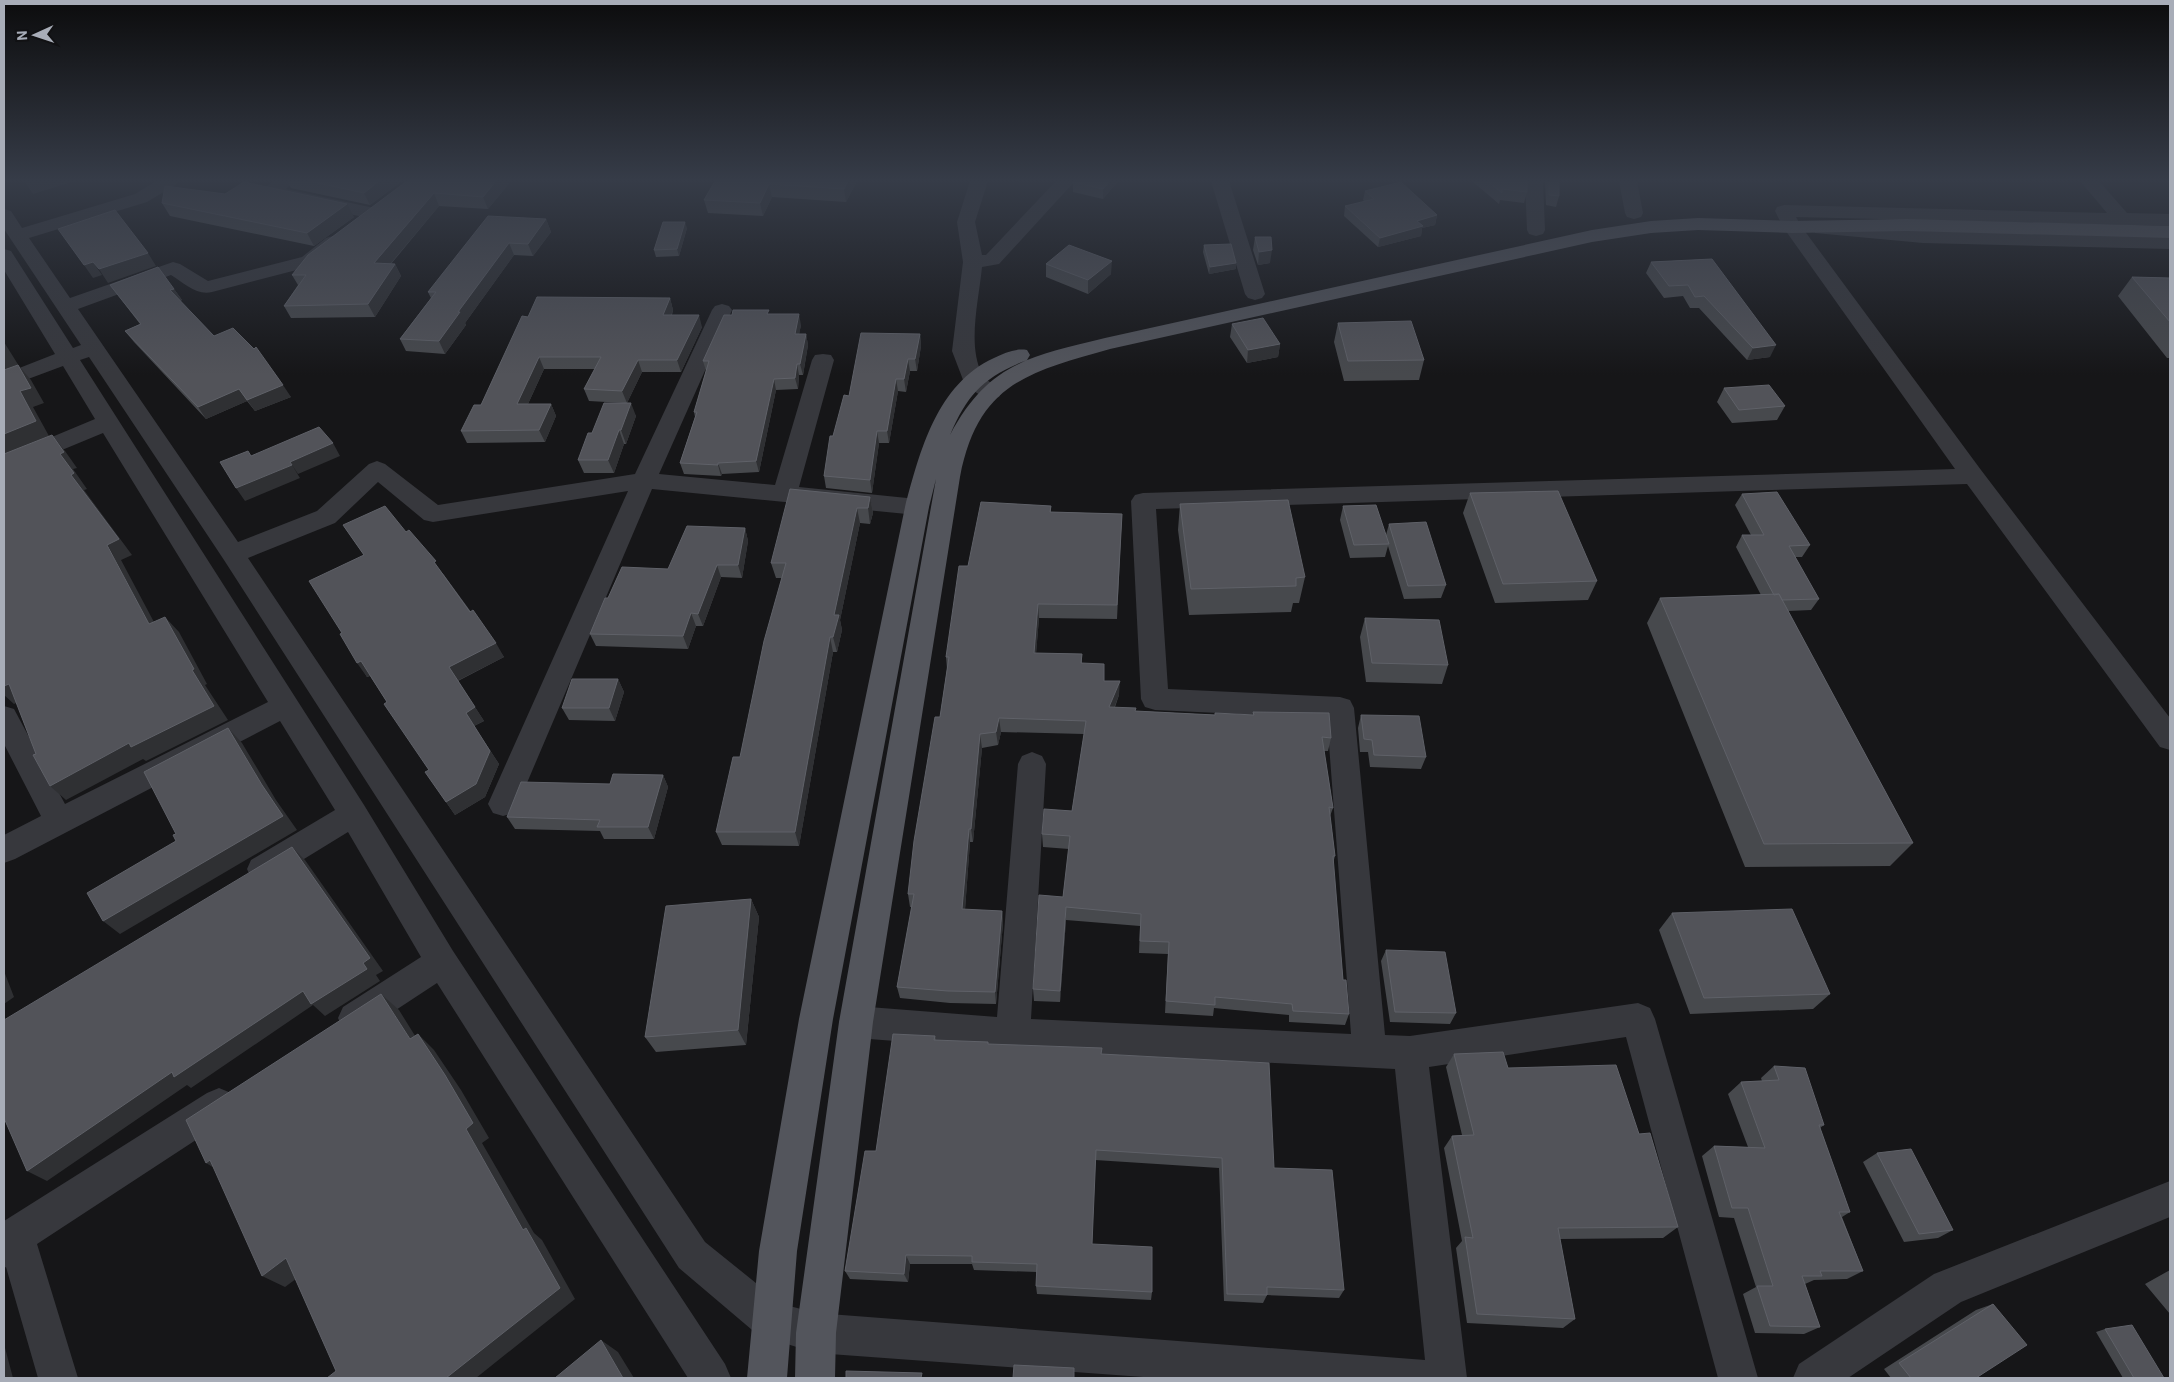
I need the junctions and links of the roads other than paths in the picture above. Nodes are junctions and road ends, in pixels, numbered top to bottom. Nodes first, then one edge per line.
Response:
1 (24, 245) edge
2 (328, 245) edge
3 (970, 245) edge
4 (1006, 245) edge
5 (1240, 245) edge
6 (1468, 245) edge
7 (1549, 245) edge
8 (1807, 245) edge
9 (9, 252) edge
10 (973, 262) junction
11 (1255, 294) junction
12 (67, 306) junction
13 (722, 310) dead end
14 (81, 352) junction
15 (823, 360) dead end
16 (4, 381) edge
17 (982, 386) junction
18 (109, 422) junction
19 (4, 466) edge
20 (1973, 476) junction
21 (644, 480) junction
22 (785, 493) junction
23 (917, 507) junction
24 (233, 554) junction
25 (285, 706) junction
26 (4, 717) edge
27 (2170, 738) edge
28 (1032, 764) dead end
29 (503, 804) dead end
30 (353, 814) junction
31 (60, 821) junction
32 (4, 850) edge
33 (234, 886) edge
34 (442, 962) junction
35 (856, 1022) junction
36 (1013, 1034) junction
37 (326, 1036) edge
38 (1369, 1051) junction
39 (1410, 1053) junction
40 (243, 1089) edge
41 (2170, 1199) edge
42 (4, 1243) edge
43 (4, 1249) edge
44 (772, 1321) junction
45 (816, 1333) junction
46 (58, 1378) edge
47 (711, 1378) edge
48 (767, 1378) edge
49 (815, 1378) edge
50 (1421, 1378) edge
51 (1447, 1378) edge
52 (1738, 1378) edge
53 (1813, 1378) edge

1 - 9 street
2 - 12 street
3 - 10 street
4 - 10 street
5 - 11 street
6 - 11 main road
7 - 17 main road
8 - 20 street
9 - 12 street
9 - 14 street
10 - 17 street
11 - 17 main road
12 - 14 street
13 - 21 street
14 - 16 street
14 - 18 street
14 - 24 street
15 - 22 street
17 - 23 main road
17 - 35 main road
18 - 19 street
18 - 25 street
20 - 27 street
20 - 38 street
21 - 22 street
21 - 24 street
21 - 29 street
22 - 23 street
23 - 44 main road
24 - 44 street
25 - 30 street
25 - 31 street
26 - 31 street
28 - 36 street
30 - 33 street
30 - 34 street
31 - 32 street
34 - 37 street
34 - 47 street
35 - 36 street
35 - 45 main road
36 - 38 street
38 - 39 street
39 - 51 street
39 - 52 street
40 - 42 street
41 - 53 street
43 - 46 street
44 - 45 street
44 - 48 main road
45 - 49 main road
45 - 50 street

